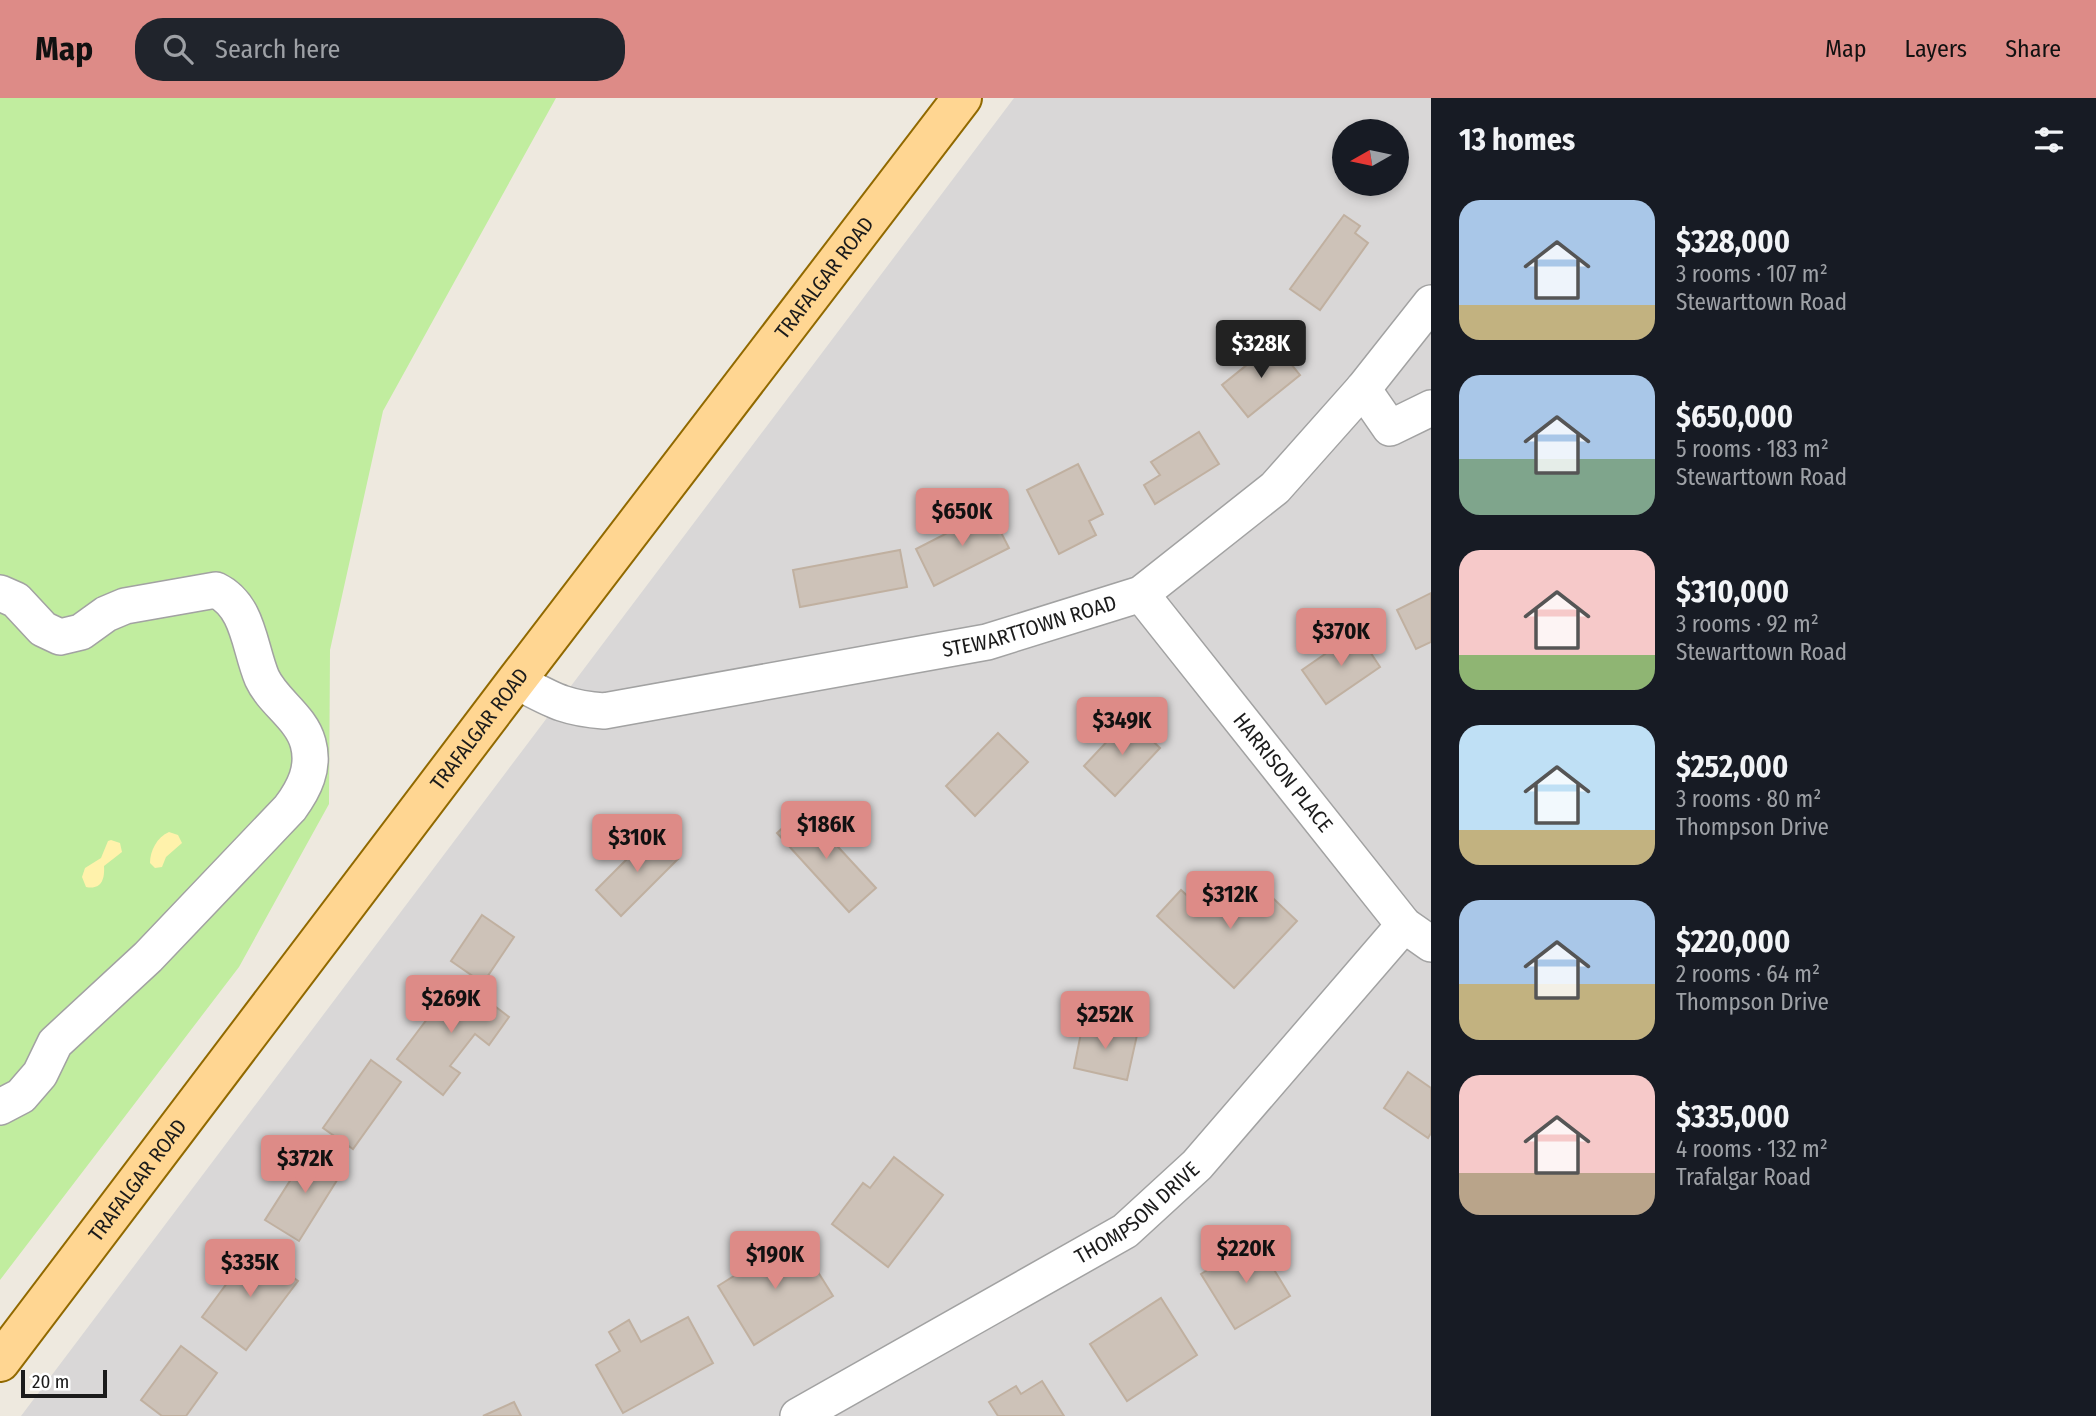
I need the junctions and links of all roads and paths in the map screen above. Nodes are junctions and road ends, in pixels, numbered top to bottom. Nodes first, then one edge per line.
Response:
1 (961, 98) edge
2 (1431, 303) edge
3 (1363, 389) junction
4 (1431, 408) edge
5 (0, 593) edge
6 (1141, 594) junction
7 (516, 681) junction
8 (1417, 934) edge
9 (0, 1107) edge
10 (0, 1362) edge
11 (798, 1416) edge

1 - 7 main road, TRAFALGAR ROAD
2 - 3 street, STEWARTTOWN ROAD
3 - 4 street
3 - 6 street, STEWARTTOWN ROAD
5 - 9 street
6 - 7 street, STEWARTTOWN ROAD
6 - 8 street, HARRISON PLACE
7 - 10 main road, TRAFALGAR ROAD
8 - 11 street, THOMPSON DRIVE

